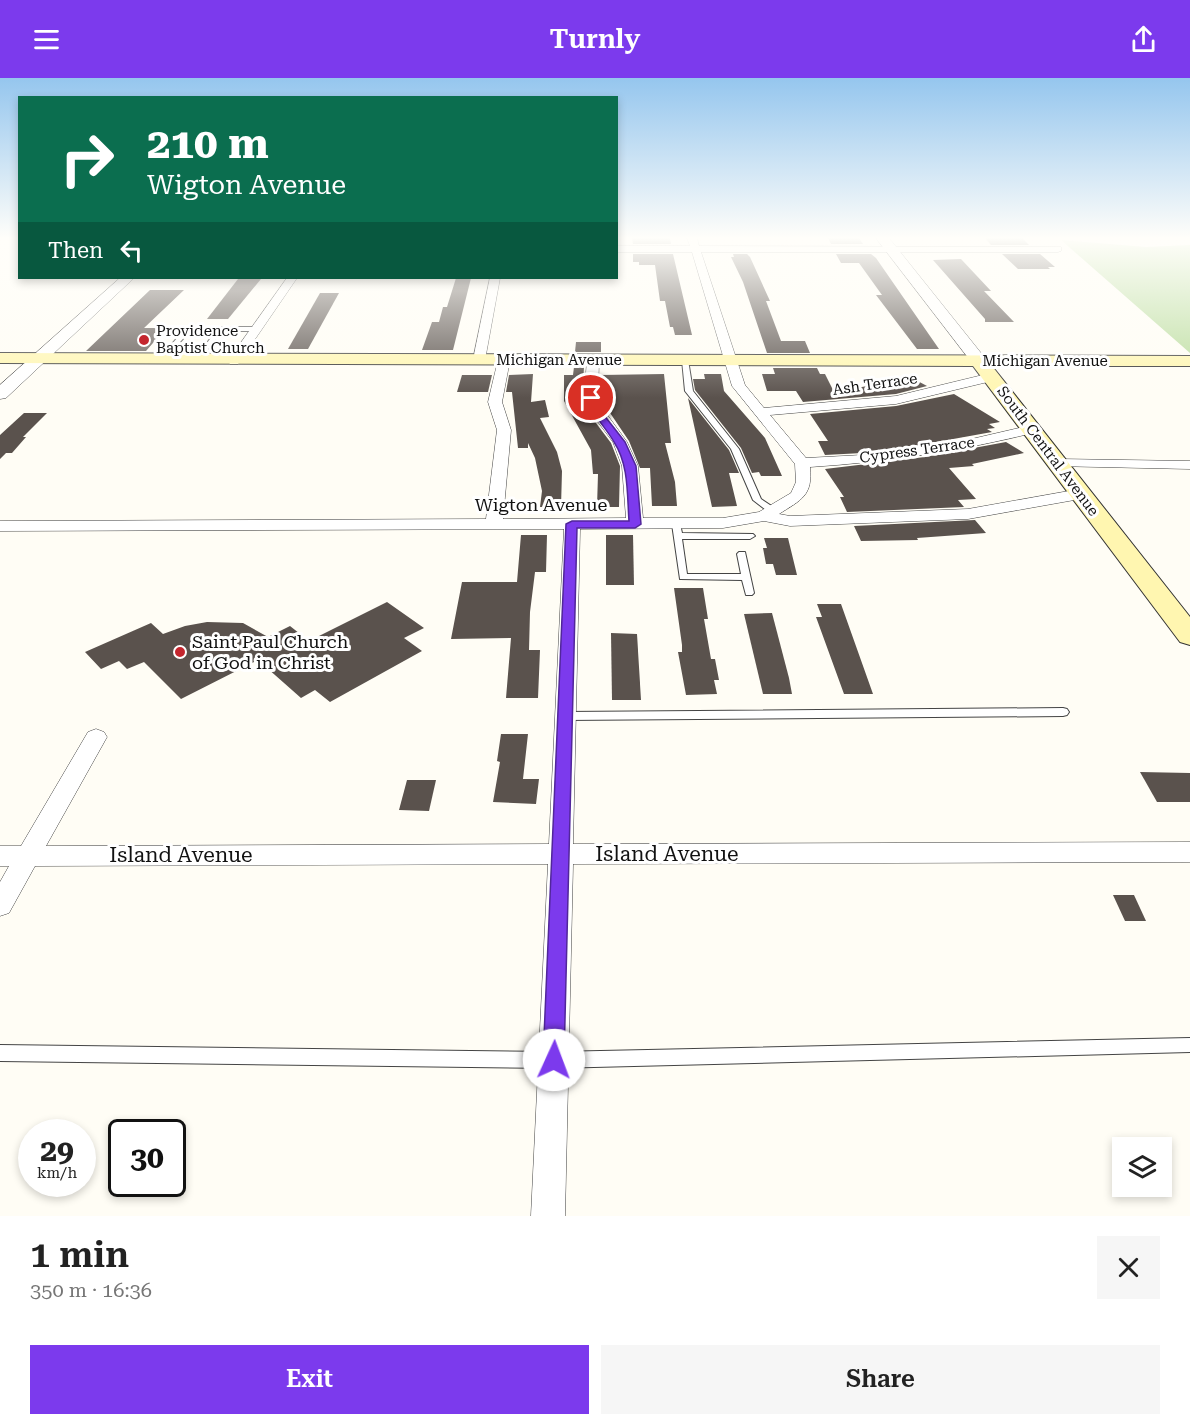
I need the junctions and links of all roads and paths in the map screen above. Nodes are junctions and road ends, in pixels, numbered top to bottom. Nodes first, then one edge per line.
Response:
1 (113, 291) edge
2 (283, 291) edge
3 (492, 291) edge
4 (709, 291) edge
5 (923, 291) edge
6 (221, 329) junction
7 (256, 329) junction
8 (0, 358) edge
9 (39, 359) junction
10 (161, 360) junction
11 (197, 360) junction
12 (479, 360) junction
13 (504, 360) junction
14 (592, 360) junction
15 (685, 360) junction
16 (732, 360) junction
17 (234, 361) junction
18 (1187, 364) edge
19 (985, 369) junction
20 (0, 394) edge
21 (761, 412) junction
22 (1032, 429) junction
23 (802, 463) junction
24 (1058, 463) junction
25 (1190, 465) edge
26 (1080, 494) junction
27 (769, 514) junction
28 (494, 524) junction
29 (572, 524) junction
30 (635, 524) junction
31 (0, 526) edge
32 (677, 530) junction
33 (750, 536) dead end
34 (742, 554) dead end
35 (747, 577) junction
36 (749, 593) dead end
37 (1190, 636) edge
38 (1063, 712) dead end
39 (566, 716) junction
40 (96, 737) dead end
41 (1190, 852) edge
42 (561, 854) junction
43 (0, 856) edge
44 (28, 856) junction
45 (0, 905) edge
46 (1190, 1045) edge
47 (0, 1053) edge
48 (554, 1060) junction
49 (548, 1216) edge

1 - 9 street
2 - 7 street
3 - 12 street
4 - 16 street
5 - 19 street, South Central Avenue
6 - 7 lane
6 - 10 lane
6 - 11 lane
7 - 17 street
8 - 9 main road, Michigan Avenue
9 - 10 main road, Michigan Avenue
9 - 20 street
10 - 11 main road, Michigan Avenue
11 - 17 main road, Michigan Avenue
12 - 13 main road, Michigan Avenue
12 - 17 main road, Michigan Avenue
13 - 14 main road, Michigan Avenue
13 - 28 street
14 - 15 main road, Michigan Avenue
14 - 30 street
15 - 16 main road, Michigan Avenue
15 - 27 lane
16 - 19 main road, Michigan Avenue
16 - 21 street
18 - 19 main road, Michigan Avenue
19 - 21 street, Ash Terrace
19 - 22 main road, South Central Avenue
21 - 23 street
22 - 23 street, Cypress Terrace
22 - 24 main road, South Central Avenue
23 - 27 street
24 - 25 street
24 - 26 main road, South Central Avenue
26 - 27 street, Wigton Avenue
26 - 37 main road, South Central Avenue
27 - 32 street, Wigton Avenue
28 - 29 street, Wigton Avenue
28 - 31 street, Wigton Avenue
29 - 30 street, Wigton Avenue
29 - 39 street
30 - 32 street, Wigton Avenue
32 - 33 lane
32 - 35 lane
34 - 35 lane
35 - 36 lane
38 - 39 lane
39 - 42 street
40 - 44 street
41 - 42 street, Island Avenue
42 - 44 street, Island Avenue
42 - 48 street
43 - 44 street, Island Avenue
44 - 45 street
46 - 48 lane
47 - 48 lane
48 - 49 street

